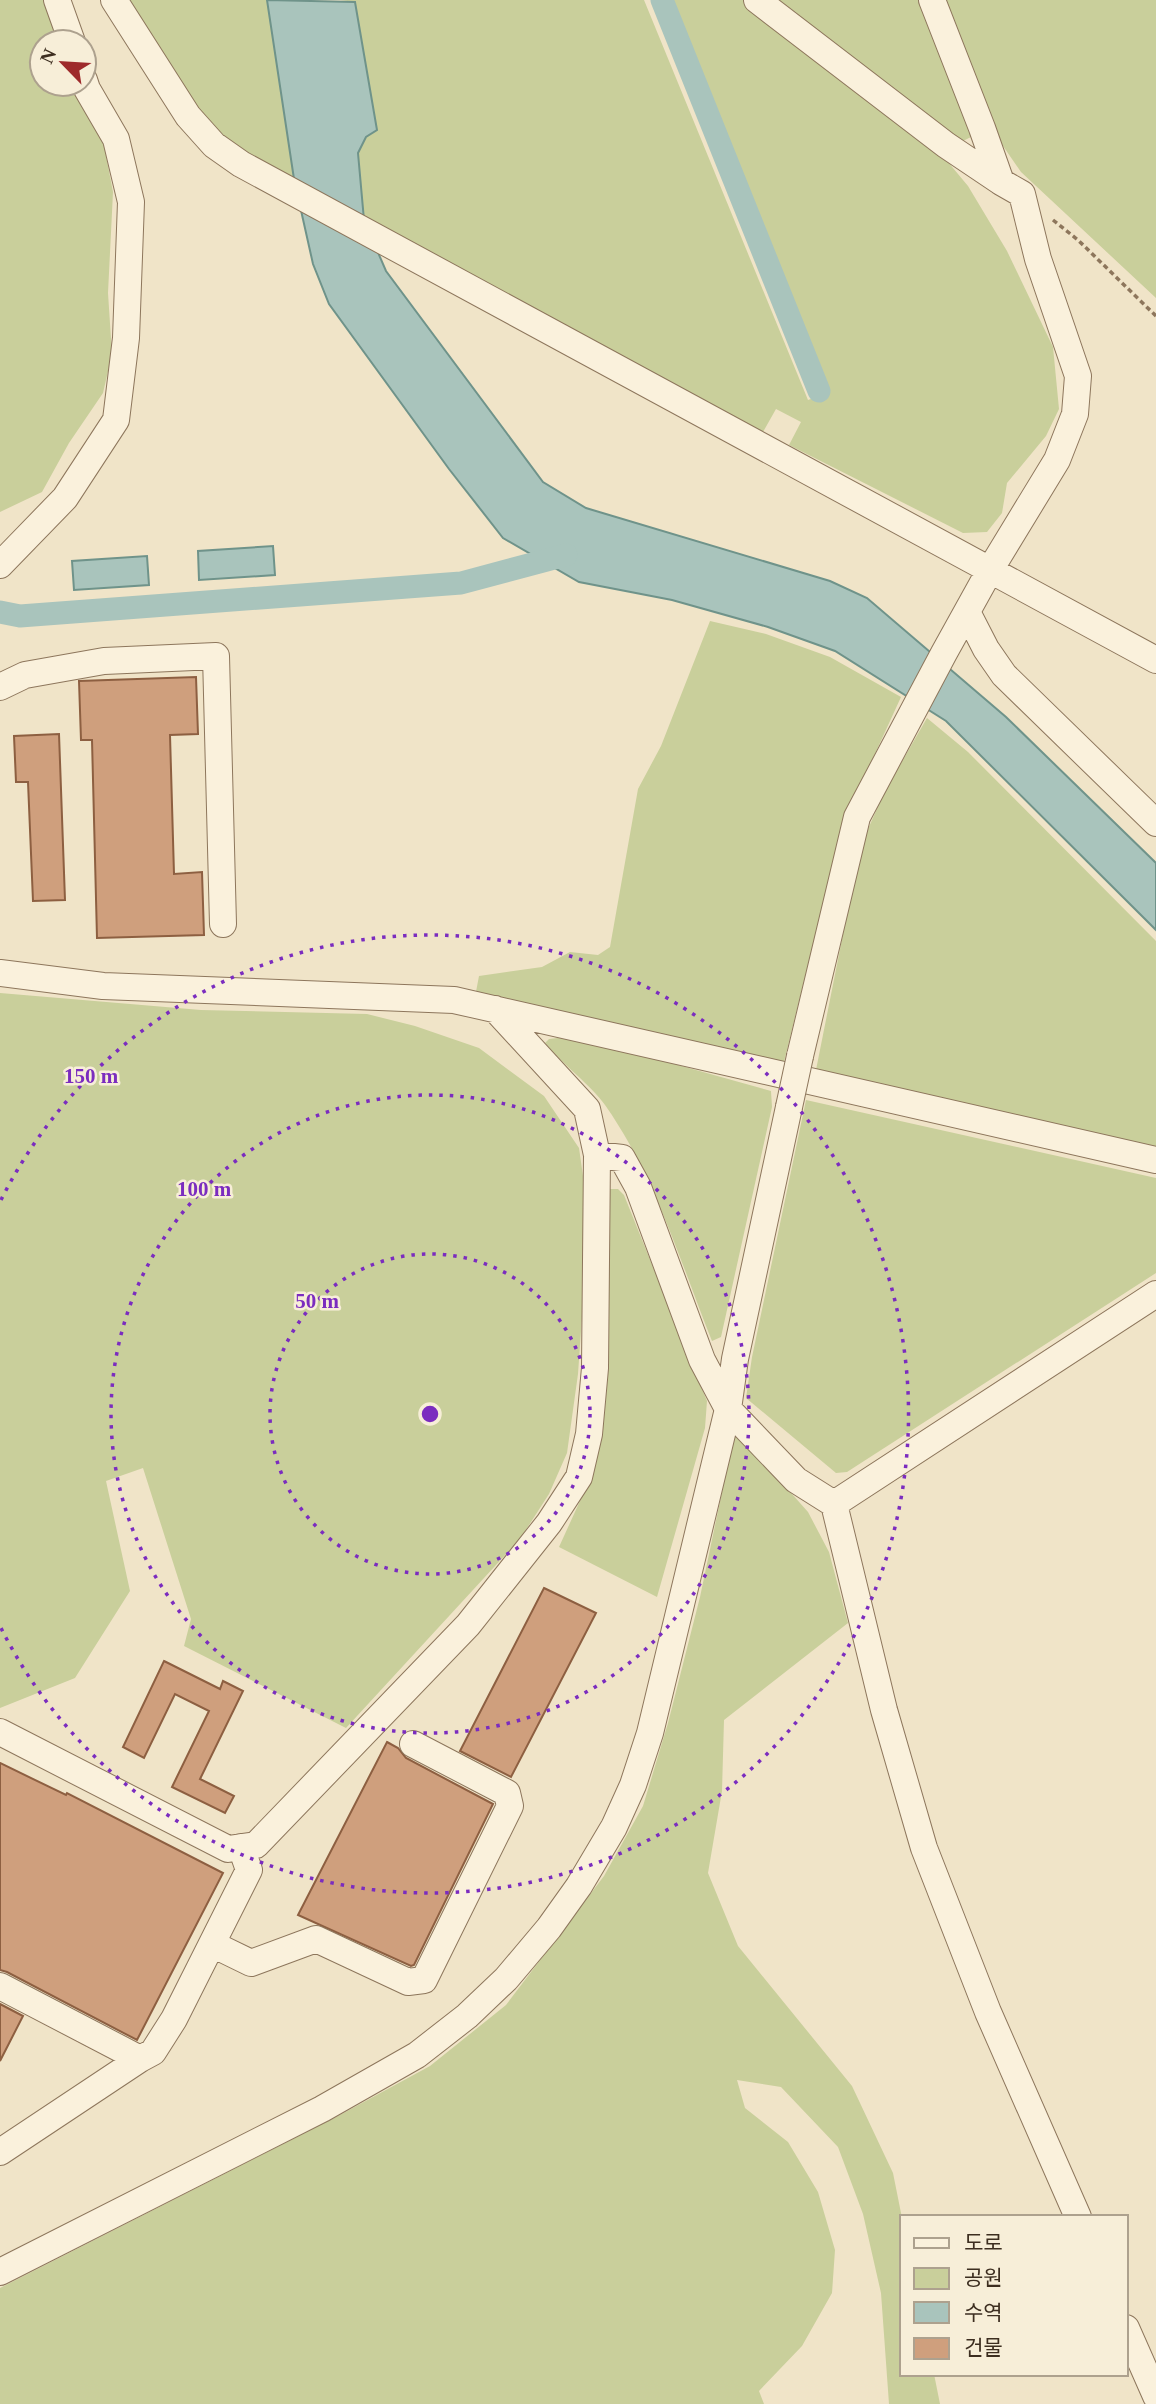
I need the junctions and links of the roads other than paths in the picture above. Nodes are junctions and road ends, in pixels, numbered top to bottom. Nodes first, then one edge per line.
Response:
1 (57, 0) edge
2 (114, 0) edge
3 (757, 0) edge
4 (932, 0) edge
5 (67, 28) edge
6 (92, 98) edge
7 (1001, 183) junction
8 (0, 565) edge
9 (990, 570) junction
10 (967, 612) junction
11 (1156, 660) edge
12 (0, 687) edge
13 (1156, 823) edge
14 (223, 924) dead end
15 (0, 973) edge
16 (495, 1009) junction
17 (597, 1155) junction
18 (1156, 1160) edge
19 (1156, 1294) edge
20 (727, 1409) junction
21 (835, 1504) junction
22 (0, 1732) edge
23 (413, 1744) dead end
24 (241, 1847) junction
25 (212, 1944) junction
26 (0, 1986) edge
27 (140, 2059) junction
28 (0, 2152) edge
29 (1076, 2215) edge
30 (0, 2272) edge
31 (1128, 2333) edge
32 (1156, 2396) edge

1 - 5 street
2 - 9 street
3 - 7 street
4 - 7 street
6 - 8 street
7 - 9 street
9 - 10 street
9 - 11 street
10 - 13 street
10 - 20 street, bridge
12 - 14 street
15 - 16 street
16 - 17 street
16 - 18 street
17 - 20 street
17 - 24 street
19 - 21 street
20 - 21 street
20 - 30 street
21 - 29 street
22 - 24 street
23 - 25 street
24 - 25 street
25 - 27 street
26 - 27 street
27 - 28 street
31 - 32 street

